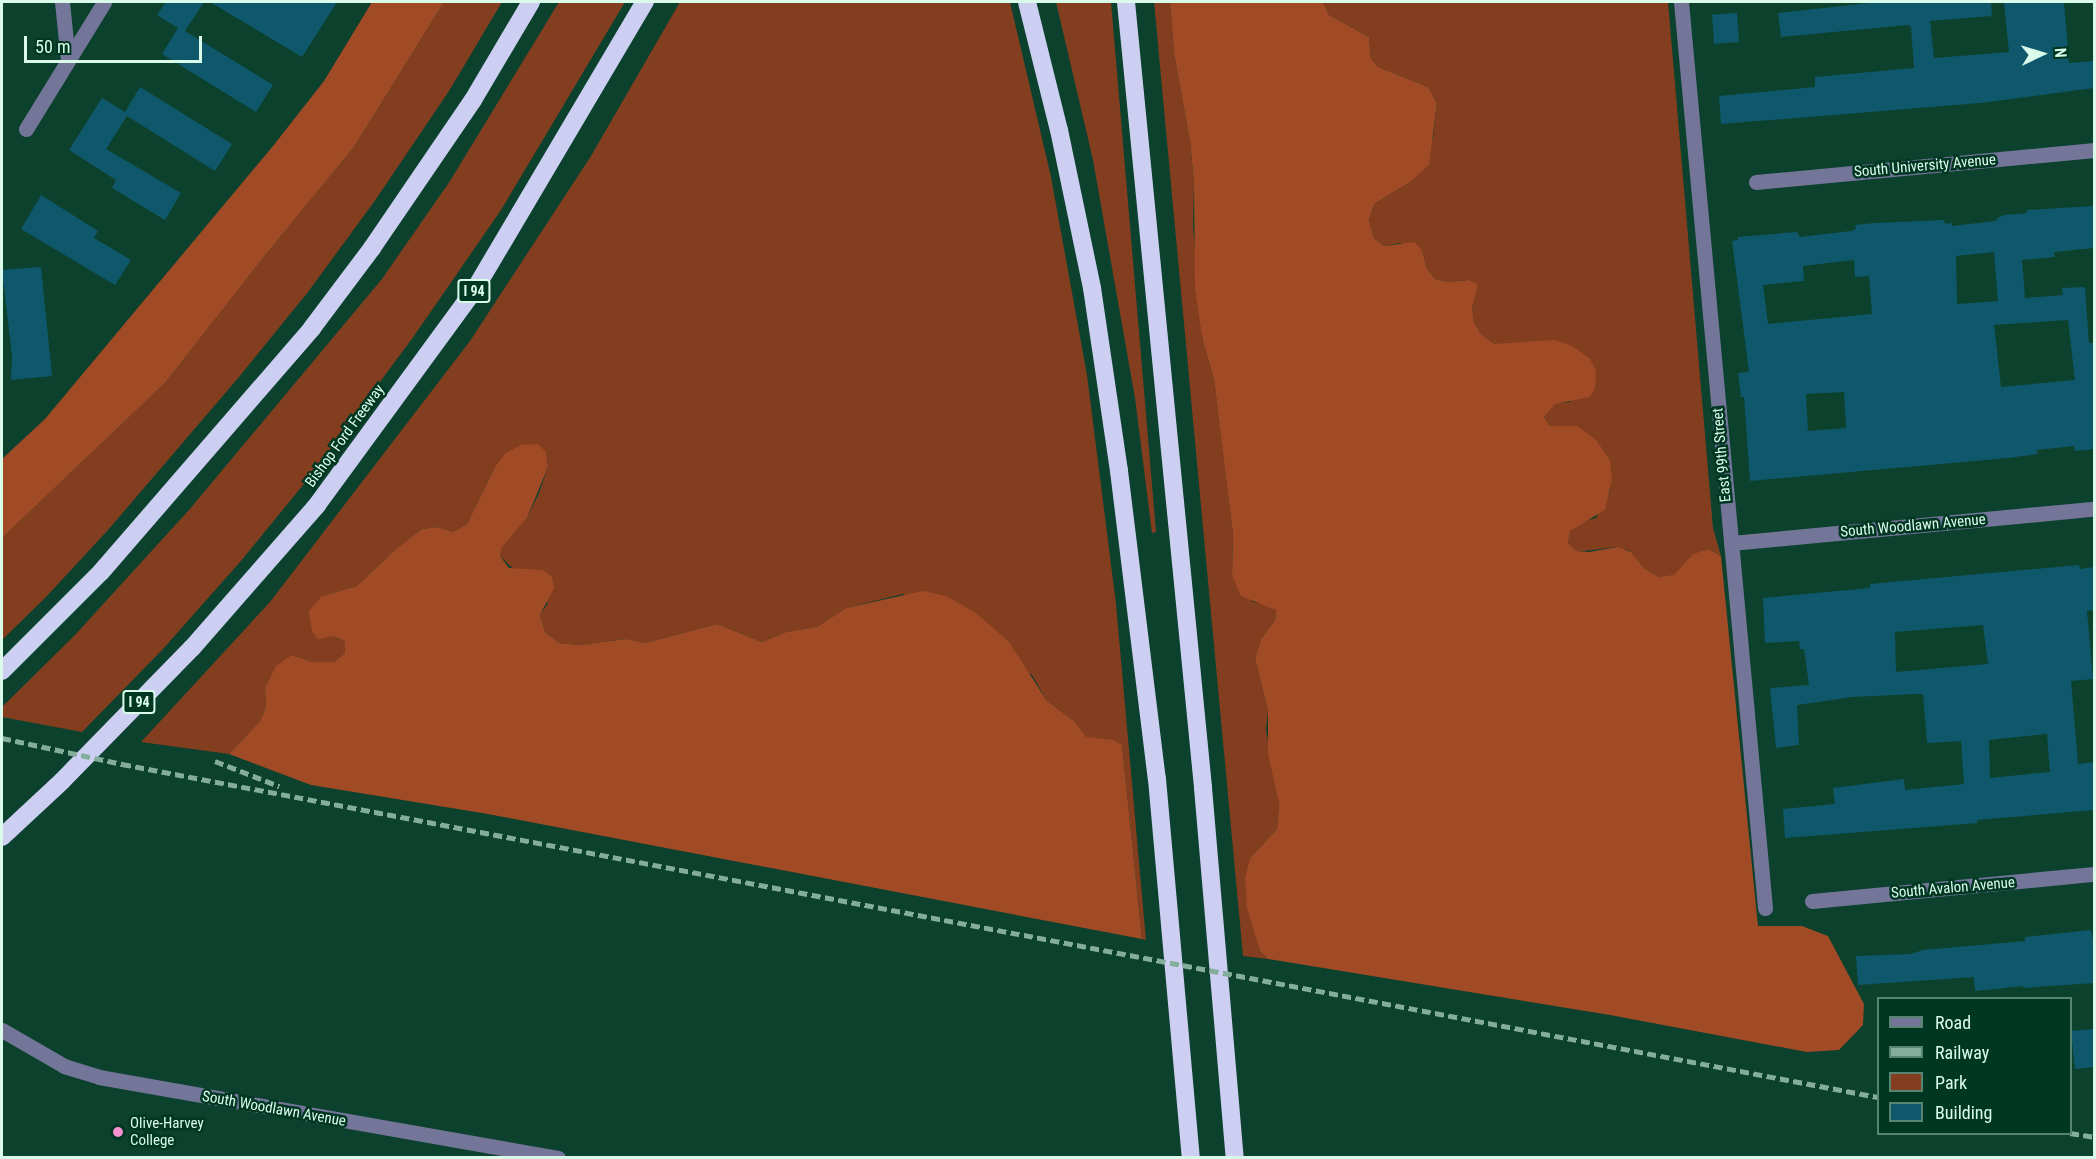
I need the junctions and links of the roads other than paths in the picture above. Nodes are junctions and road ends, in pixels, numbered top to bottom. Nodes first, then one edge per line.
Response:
1 (62, 2) edge
2 (104, 2) edge
3 (531, 2) edge
4 (645, 2) edge
5 (1027, 2) edge
6 (1126, 2) edge
7 (1681, 2) edge
8 (68, 60) junction
9 (26, 129) dead end
10 (2094, 150) edge
11 (1756, 182) dead end
12 (2094, 509) edge
13 (1731, 543) junction
14 (2, 671) edge
15 (2, 837) edge
16 (2094, 874) edge
17 (1812, 901) dead end
18 (1765, 908) dead end
19 (2, 1030) edge
20 (558, 1158) edge
21 (1191, 1158) edge
22 (1235, 1158) edge

1 - 8 street
2 - 8 street
3 - 14 highway
4 - 15 highway, Bishop Ford Freeway / I 94
5 - 21 highway
6 - 22 highway
7 - 13 street, East 99th Street
8 - 9 street
10 - 11 street, South University Avenue
12 - 13 street, South Woodlawn Avenue
13 - 18 street, East 99th Street
16 - 17 street, South Avalon Avenue
19 - 20 street, South Woodlawn Avenue

